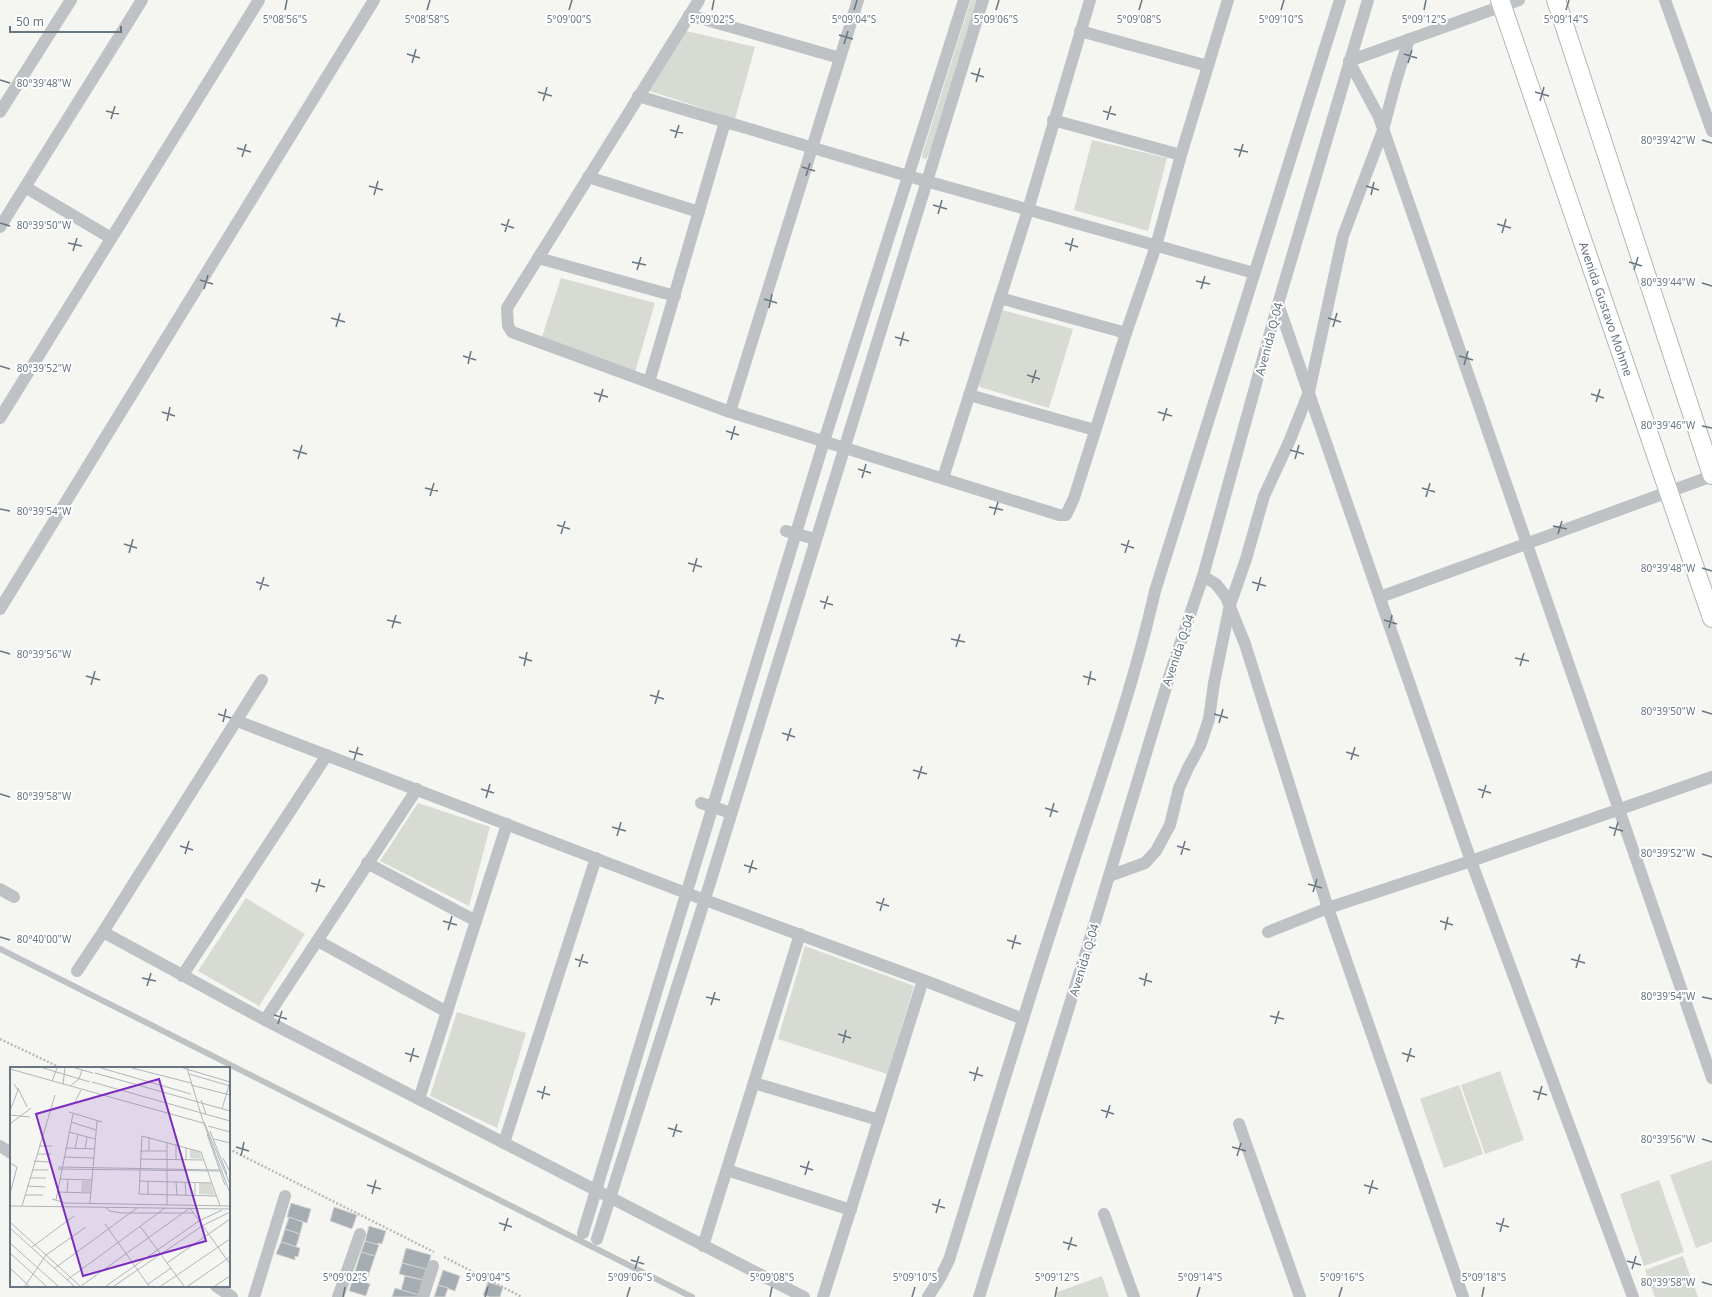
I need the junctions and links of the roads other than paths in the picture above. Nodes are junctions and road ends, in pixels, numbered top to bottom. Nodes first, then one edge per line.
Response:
1 (71, 0) edge
2 (142, 0) edge
3 (259, 0) edge
4 (374, 0) edge
5 (699, 0) edge
6 (858, 0) edge
7 (964, 0) edge
8 (983, 0) edge
9 (1090, 0) edge
10 (1228, 0) edge
11 (1340, 0) edge
12 (1368, 0) edge
13 (1556, 0) edge
14 (1665, 0) edge
15 (1507, 2) edge
16 (689, 15) junction
17 (1080, 31) junction
18 (1409, 39) junction
19 (840, 58) junction
20 (1350, 61) junction
21 (1208, 66) junction
22 (638, 96) junction
23 (0, 112) edge
24 (1053, 120) junction
25 (726, 122) junction
26 (1383, 130) junction
27 (1712, 131) edge
28 (812, 148) junction
29 (1181, 155) junction
30 (908, 176) junction
31 (588, 177) junction
32 (927, 182) junction
33 (25, 187) junction
34 (1028, 210) junction
35 (699, 212) junction
36 (0, 227) edge
37 (111, 238) junction
38 (1156, 246) junction
39 (538, 258) junction
40 (1254, 273) junction
41 (674, 296) junction
42 (1000, 298) junction
43 (1278, 304) junction
44 (1126, 333) junction
45 (649, 382) junction
46 (1309, 392) junction
47 (969, 395) junction
48 (730, 412) junction
49 (0, 418) edge
50 (1095, 430) junction
51 (824, 441) junction
52 (844, 447) junction
53 (1712, 475) edge
54 (943, 478) junction
55 (1668, 492) junction
56 (791, 533) junction
57 (816, 539) junction
58 (1526, 544) junction
59 (1203, 576) junction
60 (1380, 597) junction
61 (1230, 605) junction
62 (0, 609) edge
63 (1712, 618) edge
64 (262, 680) dead end
65 (237, 721) junction
66 (327, 755) junction
67 (1712, 777) edge
68 (417, 789) junction
69 (707, 805) junction
70 (1618, 810) junction
71 (731, 814) junction
72 (507, 824) junction
73 (596, 858) junction
74 (1471, 861) junction
75 (367, 863) junction
76 (1109, 876) junction
77 (0, 888) edge
78 (686, 893) junction
79 (14, 897) dead end
80 (705, 899) junction
81 (1328, 908) junction
82 (476, 921) junction
83 (103, 932) junction
84 (1268, 932) dead end
85 (800, 934) junction
86 (318, 941) junction
87 (0, 949) edge
88 (77, 971) dead end
89 (182, 976) junction
90 (923, 980) junction
91 (447, 1012) junction
92 (1023, 1019) junction
93 (265, 1020) junction
94 (1712, 1078) edge
95 (754, 1083) junction
96 (419, 1099) junction
97 (879, 1120) junction
98 (1239, 1124) dead end
99 (504, 1143) junction
100 (0, 1146) edge
101 (10, 1152) edge
102 (727, 1170) junction
103 (596, 1191) junction
104 (285, 1196) dead end
105 (610, 1198) junction
106 (851, 1210) junction
107 (1104, 1214) dead end
108 (583, 1233) dead end
109 (360, 1234) dead end
110 (597, 1239) dead end
111 (703, 1246) junction
112 (433, 1266) dead end
113 (217, 1287) edge
114 (232, 1297) edge
115 (254, 1297) edge
116 (338, 1297) edge
117 (423, 1297) edge
118 (692, 1297) edge
119 (804, 1297) edge
120 (823, 1297) edge
121 (928, 1297) edge
122 (979, 1297) edge
123 (1134, 1297) edge
124 (1300, 1297) edge
125 (1463, 1297) edge
126 (1633, 1297) edge

1 - 23 street
2 - 33 street
3 - 37 street
4 - 62 street
5 - 16 street
6 - 19 street
7 - 30 street
8 - 32 street
9 - 17 street
10 - 21 street
11 - 40 street
12 - 20 street, Avenida Q-04
13 - 53 street
14 - 27 street
15 - 18 street
15 - 55 street, Avenida Gustavo Mohme
16 - 19 street
16 - 22 street
17 - 21 street
17 - 24 street
18 - 20 street
18 - 26 street
19 - 28 street
20 - 26 street
20 - 43 street, Avenida Q-04
21 - 29 street
22 - 25 street
22 - 31 street
24 - 29 street
24 - 34 street
25 - 28 street
25 - 35 street
26 - 46 street
26 - 58 street
28 - 30 street
28 - 48 street
29 - 38 street
30 - 32 street
30 - 51 street
31 - 35 street
31 - 39 street
32 - 34 street
32 - 52 street
33 - 36 street
33 - 37 street
34 - 38 street
34 - 42 street
35 - 41 street
37 - 49 street
38 - 40 street
38 - 44 street
39 - 41 street
39 - 45 street
40 - 92 street
41 - 45 street
42 - 44 street
42 - 47 street
43 - 46 street
43 - 59 street, Avenida Q-04
44 - 50 street
45 - 48 street
46 - 60 street
46 - 61 street
47 - 50 street
47 - 54 street
48 - 51 street
50 - 54 street
51 - 52 street
51 - 56 street
52 - 54 street
52 - 57 street
53 - 55 street
55 - 58 street
55 - 63 street, Avenida Gustavo Mohme
56 - 57 street
56 - 69 street
57 - 71 street
58 - 60 street
58 - 70 street
59 - 61 street
59 - 76 street, Avenida Q-04
60 - 74 street
61 - 76 street
61 - 81 street
64 - 65 street
65 - 66 street
65 - 83 street
66 - 68 street
66 - 89 street
67 - 70 street
68 - 72 street
68 - 75 street
69 - 71 street
69 - 78 street
70 - 74 street
70 - 94 street
71 - 80 street
72 - 73 street
72 - 82 street
73 - 78 street
73 - 99 street
74 - 81 street
74 - 126 street
75 - 82 street
75 - 86 street
76 - 122 street, Avenida Q-04
77 - 79 street
78 - 80 street
78 - 103 street
80 - 85 street
80 - 105 street
81 - 84 street
81 - 125 street
82 - 91 street
83 - 88 street
83 - 89 street
85 - 90 street
85 - 95 street
86 - 91 street
86 - 93 street
87 - 118 lane
89 - 93 street
90 - 92 street
90 - 97 street
91 - 96 street
92 - 121 street
93 - 96 street
95 - 97 street
95 - 102 street
96 - 99 street
97 - 106 street
98 - 124 street
99 - 103 street
100 - 101 street
102 - 106 street
102 - 111 street
103 - 105 street
103 - 108 street
104 - 115 street
105 - 110 street
105 - 111 street
106 - 120 street
107 - 123 street
109 - 116 street
111 - 119 street
112 - 117 street
113 - 114 street

